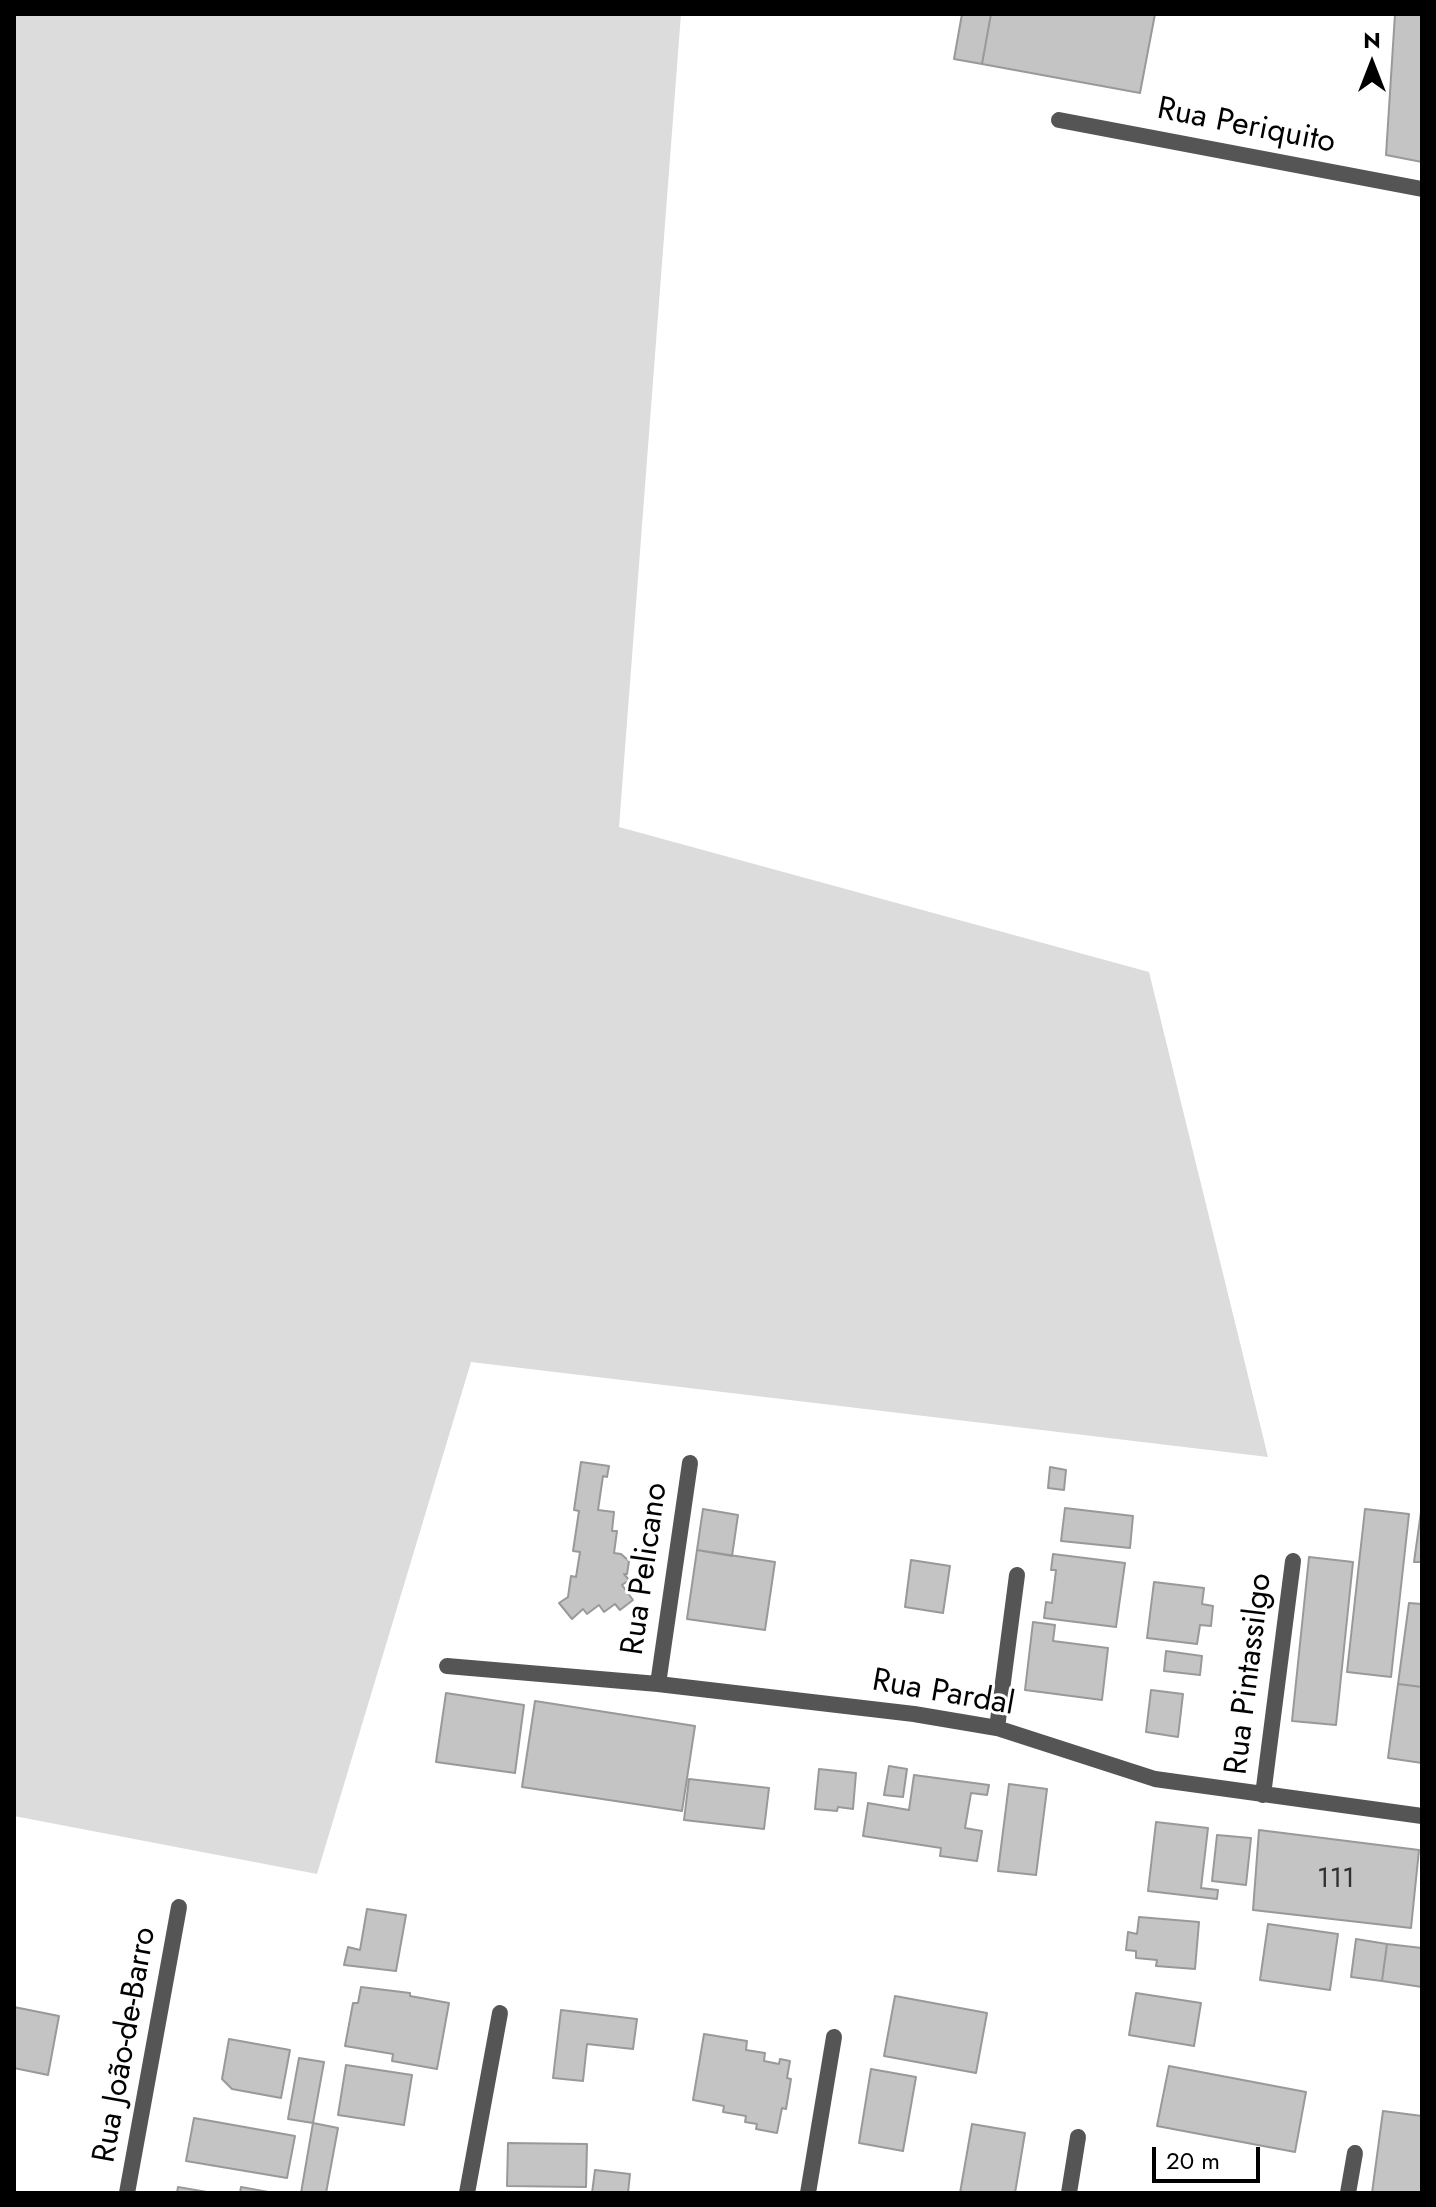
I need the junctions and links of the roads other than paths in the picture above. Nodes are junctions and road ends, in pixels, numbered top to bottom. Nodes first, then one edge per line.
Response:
1 (1059, 120) dead end
2 (1422, 189) edge
3 (690, 1463) dead end
4 (1293, 1561) dead end
5 (1017, 1575) dead end
6 (447, 1666) dead end
7 (658, 1684) junction
8 (997, 1728) junction
9 (1263, 1795) junction
10 (1422, 1816) edge
11 (179, 1907) dead end
12 (500, 2013) dead end
13 (834, 2037) dead end
14 (1078, 2137) dead end
15 (1355, 2153) dead end
16 (127, 2193) edge
17 (467, 2193) edge
18 (808, 2193) edge
19 (1069, 2193) edge
20 (1348, 2193) edge

1 - 2 street, Rua Periquito
3 - 7 street, Rua Pelicano
4 - 9 street, Rua Pintassilgo
5 - 8 street
6 - 7 street, Rua Pardal
7 - 8 street, Rua Pardal
8 - 9 street, Rua Pardal
9 - 10 street, Rua Pardal
11 - 16 street, Rua João-de-Barro
12 - 17 street
13 - 18 street
14 - 19 street
15 - 20 street

